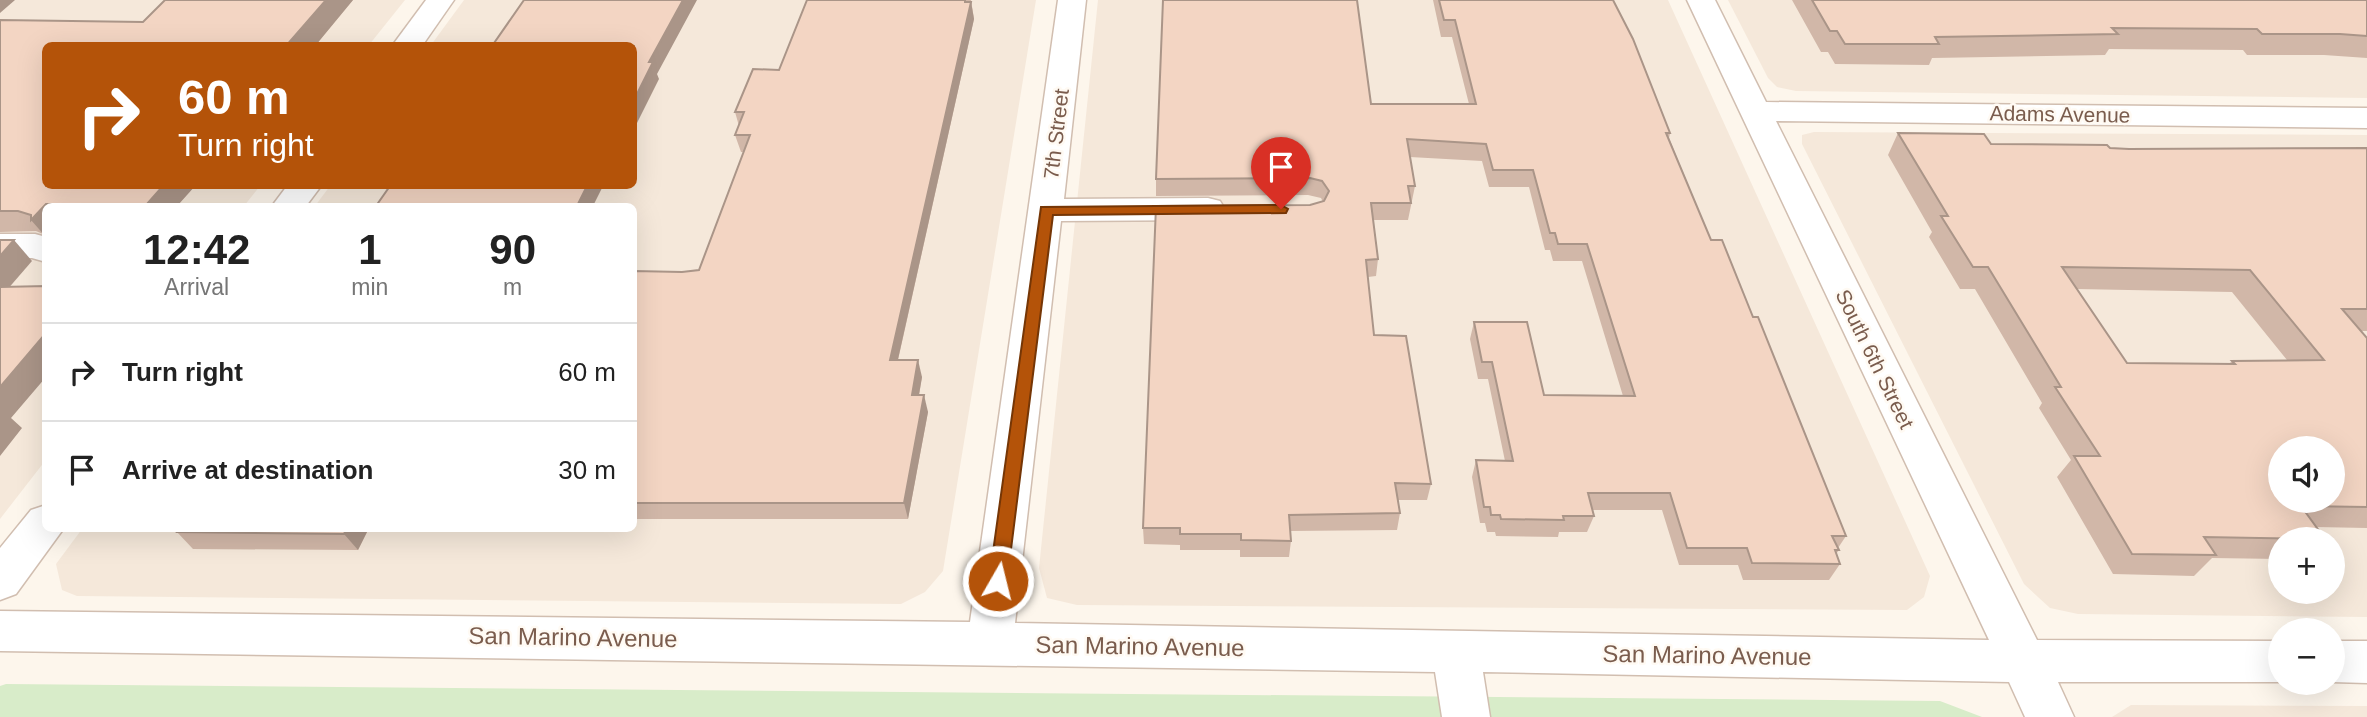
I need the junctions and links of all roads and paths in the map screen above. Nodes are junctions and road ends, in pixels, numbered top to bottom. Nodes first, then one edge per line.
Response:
1 (440, 0) edge
2 (1072, 0) edge
3 (1701, 0) edge
4 (410, 42) edge
5 (1753, 111) junction
6 (2367, 118) edge
7 (1241, 209) edge
8 (1046, 210) junction
9 (0, 231) edge
10 (42, 232) edge
11 (0, 246) edge
12 (42, 249) edge
13 (42, 527) edge
14 (0, 581) edge
15 (0, 631) edge
16 (990, 643) junction
17 (1457, 651) junction
18 (2022, 661) junction
19 (2268, 662) edge
20 (2345, 662) edge
21 (2367, 662) edge
22 (1466, 717) edge
23 (2050, 717) edge

1 - 4 street
2 - 8 street, 7th Street
3 - 5 street, South 6th Street
5 - 6 street, Adams Avenue
5 - 18 street, South 6th Street
7 - 8 street
8 - 16 street, 7th Street
9 - 10 street
11 - 12 street
13 - 14 street
15 - 16 street, San Marino Avenue
16 - 17 street, San Marino Avenue
17 - 18 street, San Marino Avenue
17 - 22 street
18 - 19 street, San Marino Avenue
18 - 23 street, South 6th Street
20 - 21 street

